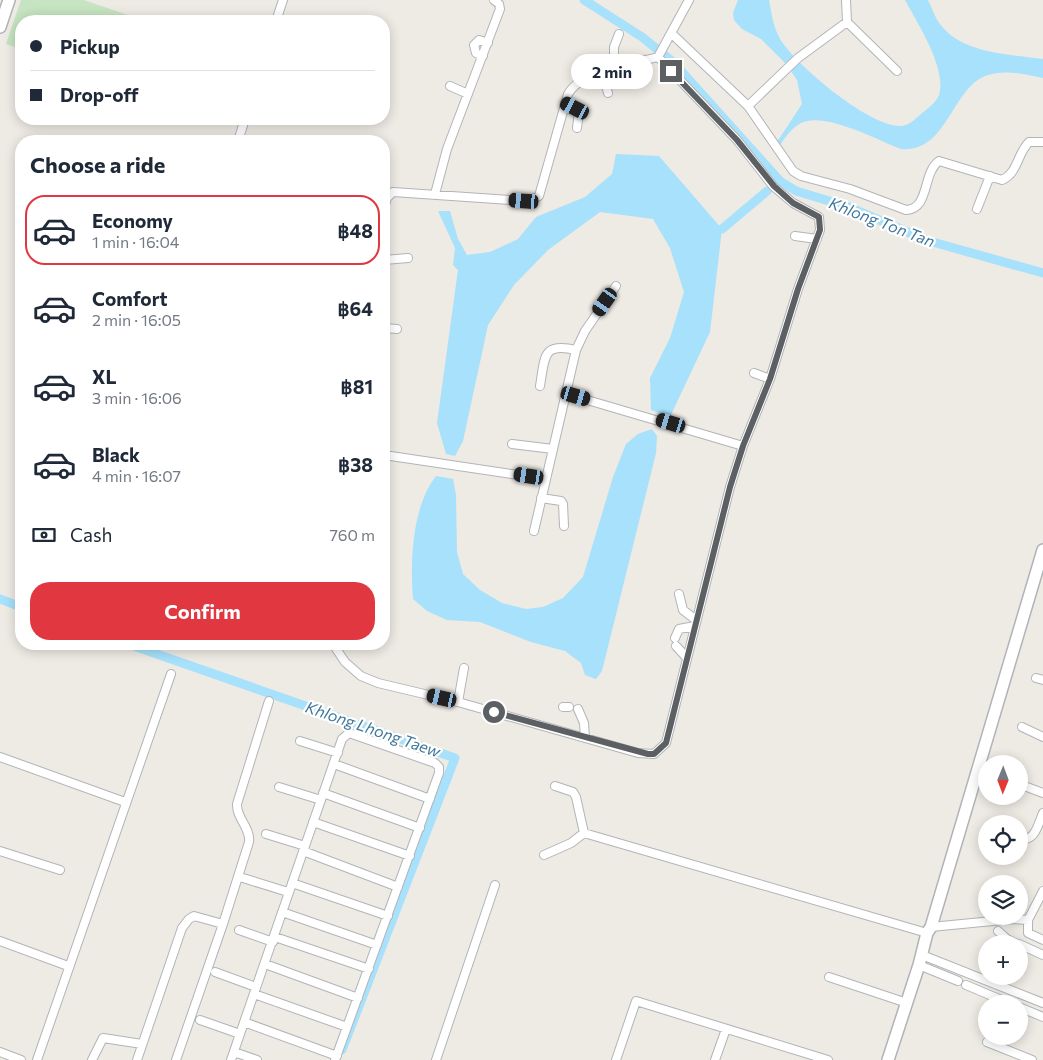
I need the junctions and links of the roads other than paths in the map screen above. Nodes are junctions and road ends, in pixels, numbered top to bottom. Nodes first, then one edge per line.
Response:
1 (9, 0) edge
2 (283, 0) edge
3 (688, 0) edge
4 (846, 0) edge
5 (498, 1) edge
6 (278, 15) edge
7 (847, 22) junction
8 (0, 27) edge
9 (619, 34) dead end
10 (669, 36) junction
11 (488, 43) junction
12 (659, 54) junction
13 (483, 56) junction
14 (614, 68) junction
15 (602, 71) junction
16 (897, 72) dead end
17 (450, 86) dead end
18 (608, 92) dead end
19 (468, 94) junction
20 (565, 102) junction
21 (748, 106) junction
22 (577, 128) dead end
23 (1043, 142) edge
24 (990, 176) junction
25 (436, 194) junction
26 (390, 195) edge
27 (977, 209) dead end
28 (796, 236) dead end
29 (817, 239) junction
30 (408, 258) dead end
31 (390, 260) edge
32 (616, 286) dead end
33 (390, 328) edge
34 (397, 329) dead end
35 (576, 350) junction
36 (754, 373) dead end
37 (770, 379) junction
38 (540, 386) dead end
39 (567, 394) junction
40 (512, 444) dead end
41 (743, 446) junction
42 (553, 449) junction
43 (390, 456) edge
44 (546, 479) junction
45 (541, 498) junction
46 (564, 526) dead end
47 (534, 531) dead end
48 (1043, 550) edge
49 (679, 594) dead end
50 (695, 623) junction
51 (337, 650) edge
52 (687, 658) junction
53 (464, 668) dead end
54 (171, 674) dead end
55 (269, 701) dead end
56 (458, 702) junction
57 (570, 708) dead end
58 (1022, 727) dead end
59 (1043, 737) edge
60 (585, 738) junction
61 (300, 741) dead end
62 (338, 753) junction
63 (0, 757) edge
64 (334, 764) junction
65 (279, 786) dead end
66 (555, 786) dead end
67 (1028, 787) edge
68 (1043, 793) edge
69 (322, 796) junction
70 (430, 799) junction
71 (125, 802) junction
72 (1043, 813) edge
73 (314, 822) junction
74 (420, 828) junction
75 (584, 833) junction
76 (266, 834) dead end
77 (1028, 840) edge
78 (304, 849) junction
79 (0, 851) edge
80 (544, 855) dead end
81 (410, 856) junction
82 (60, 870) dead end
83 (243, 878) dead end
84 (292, 883) junction
85 (495, 885) dead end
86 (398, 887) junction
87 (1043, 891) edge
88 (288, 892) junction
89 (282, 912) junction
90 (388, 916) junction
91 (1028, 920) edge
92 (223, 924) junction
93 (978, 924) edge
94 (1028, 925) edge
95 (239, 930) dead end
96 (929, 930) junction
97 (998, 931) dead end
98 (1002, 935) edge
99 (274, 939) junction
100 (1043, 940) edge
101 (0, 941) edge
102 (376, 945) junction
103 (1028, 948) edge
104 (1043, 955) edge
105 (921, 960) junction
106 (265, 964) junction
107 (68, 966) junction
108 (369, 968) junction
109 (215, 972) dead end
110 (829, 976) dead end
111 (958, 981) dead end
112 (966, 984) dead end
113 (255, 991) junction
114 (991, 995) edge
115 (358, 998) junction
116 (1043, 1002) edge
117 (907, 1003) junction
118 (1028, 1011) edge
119 (1043, 1017) edge
120 (200, 1020) dead end
121 (244, 1022) junction
122 (347, 1027) junction
123 (726, 1029) junction
124 (240, 1034) junction
125 (142, 1044) junction
126 (995, 1045) edge
127 (0, 1052) edge
128 (234, 1052) junction
129 (336, 1058) edge
130 (21, 1060) edge
131 (37, 1060) edge
132 (92, 1060) edge
133 (137, 1060) edge
134 (176, 1060) edge
135 (231, 1060) edge
136 (258, 1060) edge
137 (436, 1060) edge
138 (616, 1060) edge
139 (715, 1060) edge
140 (828, 1060) edge
141 (888, 1060) edge
142 (1032, 1060) edge

1 - 8 street
2 - 6 street
3 - 10 street
4 - 7 street
5 - 11 street
7 - 16 street
7 - 21 street
9 - 14 street
10 - 12 street
10 - 21 street
11 - 13 street
11 - 13 street
12 - 14 street
12 - 29 street
13 - 19 street
14 - 15 street
15 - 18 street
15 - 20 street
17 - 19 street
19 - 25 street
20 - 22 street
20 - 25 street
21 - 24 street
23 - 24 street
24 - 27 street
25 - 26 street
28 - 29 street
29 - 37 street
30 - 31 street
32 - 35 street
33 - 34 street
35 - 38 street
35 - 39 street
36 - 37 street
37 - 41 street
39 - 41 street
39 - 42 street
40 - 42 street
41 - 50 street
42 - 44 street
43 - 44 street
44 - 45 street
45 - 46 street
45 - 47 street
48 - 96 street
49 - 50 street
50 - 52 street
50 - 52 street
51 - 56 street
52 - 60 street
53 - 56 street
54 - 71 street
55 - 92 street
56 - 60 street
57 - 60 street
58 - 59 street
61 - 62 street
62 - 64 street
62 - 70 street
63 - 71 street
64 - 69 street
64 - 70 street
65 - 69 street
66 - 75 street
67 - 68 street
69 - 73 street
69 - 74 street
70 - 74 street
71 - 107 street
72 - 77 street
73 - 78 street
73 - 81 street
74 - 81 street
75 - 80 street
75 - 96 street
76 - 78 street
78 - 84 street
78 - 86 street
79 - 82 street
81 - 86 street
83 - 88 street
84 - 88 street
84 - 90 street
85 - 137 street
86 - 90 street
87 - 91 street
88 - 89 street
89 - 99 street
89 - 102 street
90 - 102 street
92 - 125 street
92 - 134 street
93 - 96 street
94 - 100 street
95 - 99 street
96 - 105 street
97 - 98 street
99 - 106 street
99 - 108 street
101 - 107 street
102 - 108 street
103 - 104 street
105 - 111 street
105 - 116 street
105 - 117 street
106 - 113 street
106 - 115 street
107 - 131 street
108 - 115 street
109 - 113 street
110 - 117 street
112 - 114 street
113 - 121 street
113 - 122 street
115 - 122 street
117 - 141 street
118 - 119 street
120 - 124 street
121 - 124 street
121 - 129 street
122 - 129 street
123 - 138 street
123 - 139 street
123 - 140 street
124 - 128 street
125 - 132 street
125 - 133 street
126 - 142 street
127 - 130 street
128 - 135 street
128 - 136 street

